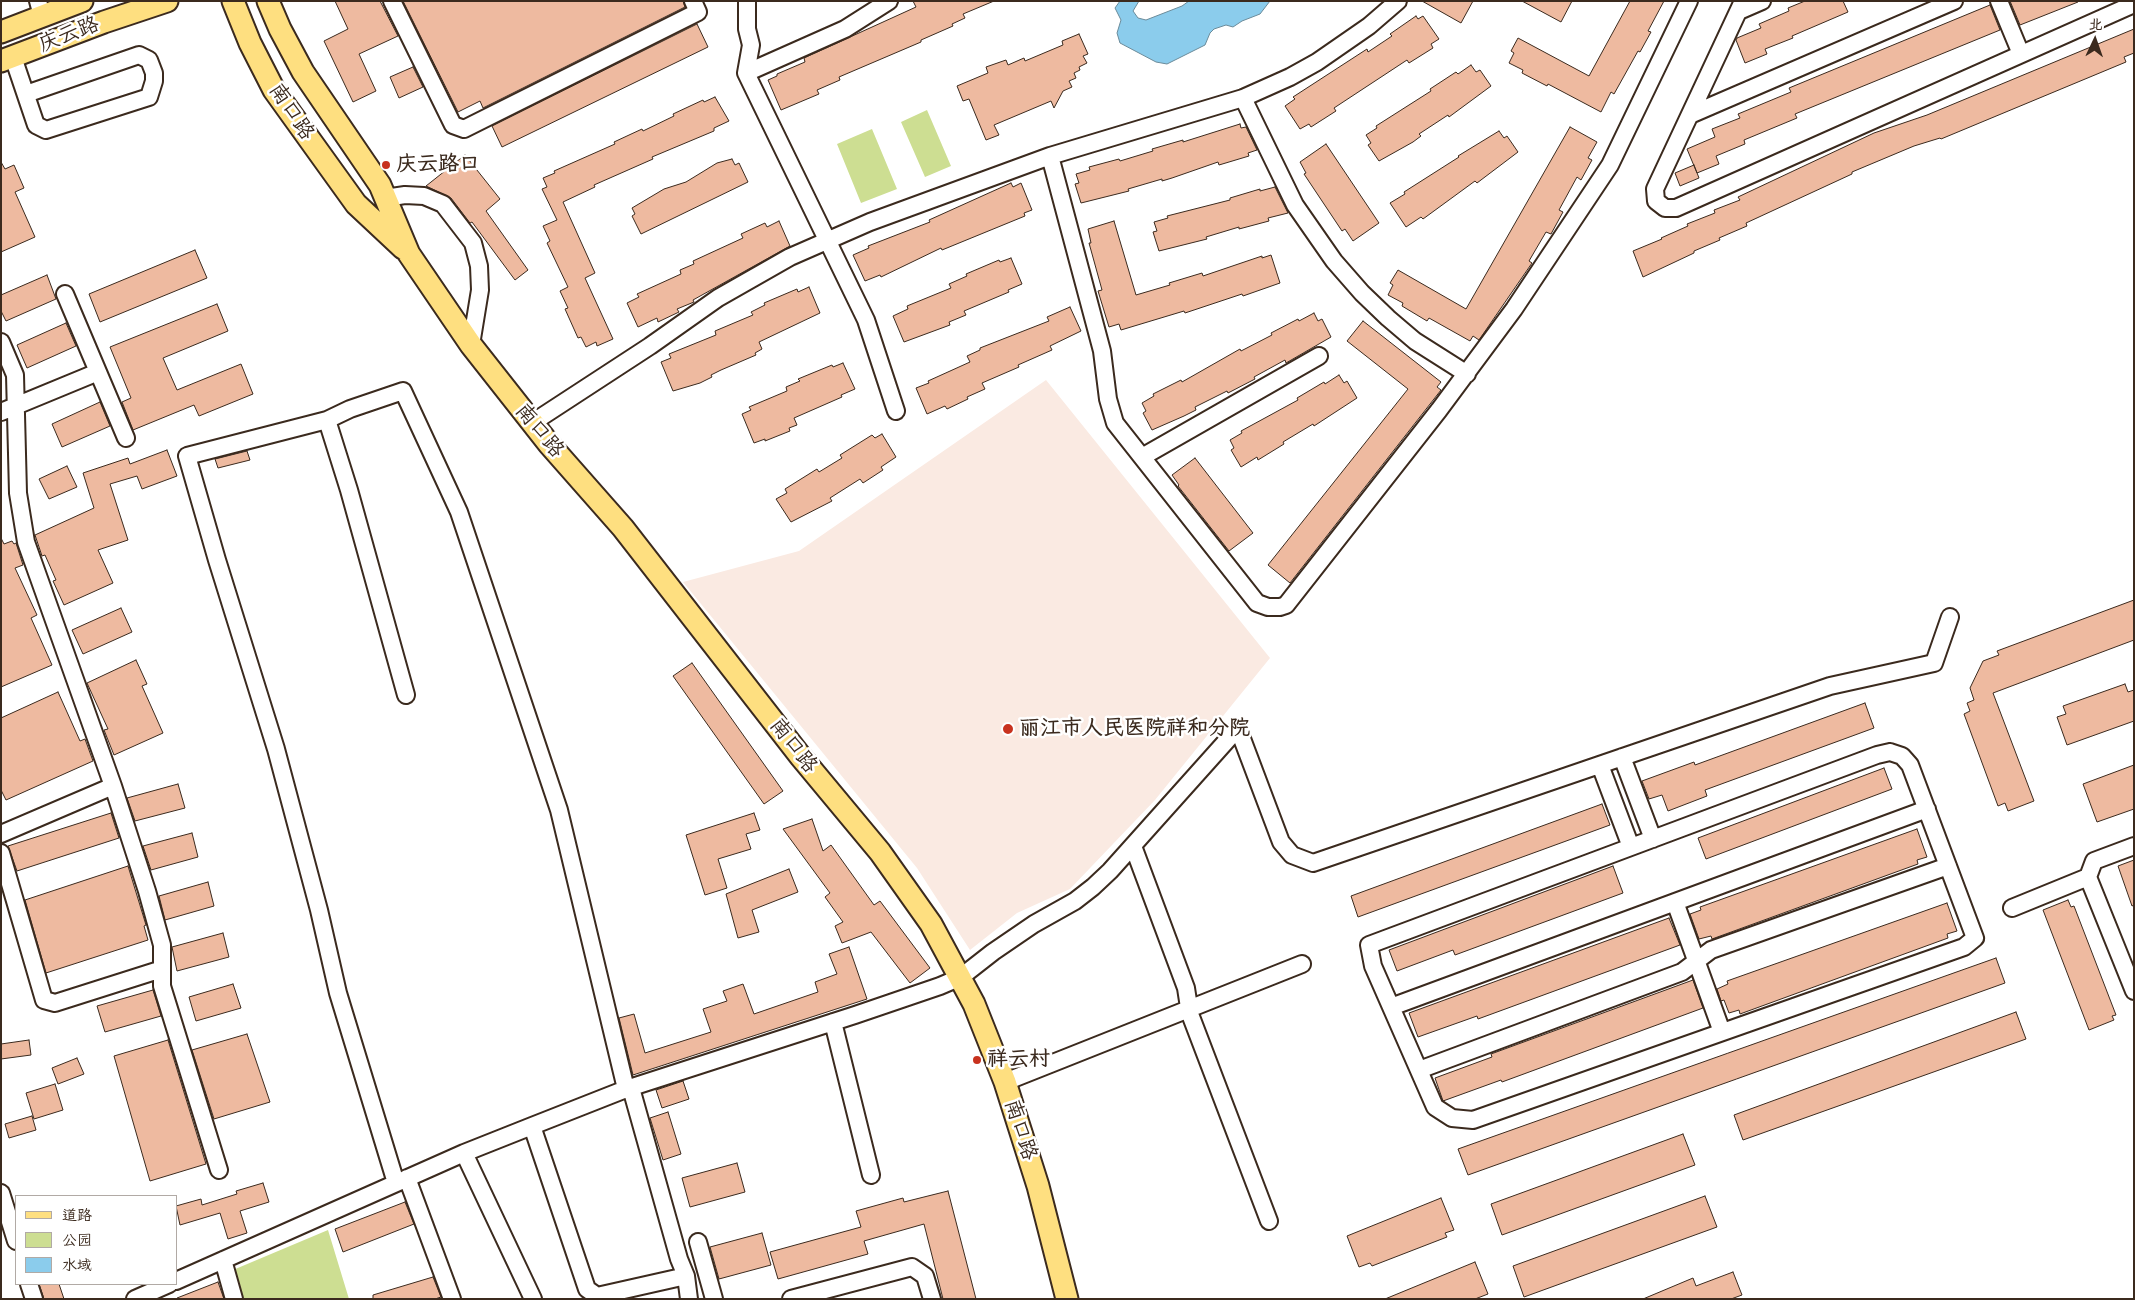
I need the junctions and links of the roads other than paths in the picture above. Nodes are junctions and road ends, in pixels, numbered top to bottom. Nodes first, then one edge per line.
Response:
1 (82, 1) edge
2 (167, 1) edge
3 (233, 1) edge
4 (268, 1) edge
5 (392, 1) edge
6 (693, 1) edge
7 (747, 1) edge
8 (889, 1) edge
9 (1398, 1) edge
10 (1689, 1) edge
11 (1762, 1) edge
12 (1954, 1) edge
13 (1999, 1) edge
14 (2134, 4) edge
15 (1741, 6) edge
16 (40, 9) edge
17 (1, 32) edge
18 (2022, 54) junction
19 (7, 59) edge
20 (746, 73) junction
21 (26, 94) junction
22 (1243, 98) junction
23 (1690, 114) junction
24 (1050, 156) junction
25 (385, 198) junction
26 (827, 239) junction
27 (409, 254) junction
28 (66, 294) dead end
29 (1, 342) edge
30 (472, 345) junction
31 (1319, 356) dead end
32 (98, 372) junction
33 (1467, 374) junction
34 (8, 409) edge
35 (896, 411) dead end
36 (327, 420) junction
37 (532, 423) junction
38 (126, 438) dead end
39 (1142, 457) junction
40 (1950, 617) dead end
41 (406, 695) dead end
42 (1622, 757) junction
43 (1600, 765) junction
44 (113, 786) junction
45 (1927, 809) junction
46 (1, 834) edge
47 (1653, 839) junction
48 (1133, 846) junction
49 (2134, 846) edge
50 (1631, 847) junction
51 (1, 853) edge
52 (1948, 866) junction
53 (2088, 877) junction
54 (1675, 902) junction
55 (2012, 908) dead end
56 (1696, 962) junction
57 (1302, 964) dead end
58 (162, 970) junction
59 (960, 977) junction
60 (2134, 992) edge
61 (1391, 1007) junction
62 (1189, 1009) junction
63 (834, 1022) junction
64 (1722, 1032) junction
65 (1419, 1070) junction
66 (1004, 1082) junction
67 (628, 1089) junction
68 (532, 1126) junction
69 (464, 1152) junction
70 (219, 1170) dead end
71 (871, 1175) dead end
72 (401, 1180) junction
73 (1, 1193) edge
74 (1268, 1221) dead end
75 (15, 1238) edge
76 (698, 1242) dead end
77 (223, 1260) junction
78 (686, 1276) junction
79 (178, 1280) edge
80 (29, 1285) edge
81 (167, 1285) edge
82 (617, 1295) edge
83 (34, 1299) edge
84 (136, 1299) edge
85 (234, 1299) edge
86 (452, 1299) edge
87 (533, 1299) edge
88 (689, 1299) edge
89 (714, 1299) edge
90 (790, 1299) edge
91 (932, 1299) edge
92 (1067, 1299) edge

1 - 16 main road, 庆云路
2 - 19 main road, 庆云路
3 - 27 main road, 南口路
4 - 25 main road, 南口路
5 - 6 street
7 - 20 street
8 - 20 street
9 - 22 street
10 - 33 street
11 - 15 street
12 - 23 street
13 - 18 street
14 - 18 street
15 - 23 street
16 - 17 main road, 庆云路
18 - 23 street
19 - 21 street
20 - 26 street
21 - 21 street
22 - 24 street
22 - 33 street
24 - 26 street
24 - 39 street
25 - 27 main road, 南口路
25 - 30 street
26 - 35 street
26 - 37 street
27 - 30 main road, 南口路
28 - 32 street
29 - 34 street
30 - 37 main road, 南口路
31 - 39 street
32 - 34 street
32 - 38 street
33 - 39 street
34 - 44 street
36 - 41 street
36 - 67 street
36 - 72 street
37 - 59 main road, 南口路
40 - 42 street
42 - 43 street
42 - 47 street
43 - 48 street
43 - 50 street
44 - 46 street
44 - 58 street
45 - 47 street
45 - 52 street
45 - 54 street
47 - 50 street
48 - 59 street
48 - 62 street
49 - 53 street
50 - 61 street
51 - 58 street
52 - 56 street
52 - 64 street
53 - 55 street
53 - 60 street
54 - 56 street
54 - 61 street
56 - 64 street
56 - 65 street
57 - 62 street
58 - 70 street
59 - 63 street
59 - 66 main road, 南口路
61 - 65 street
62 - 66 street
62 - 74 street
63 - 67 street
63 - 71 street
64 - 65 street
66 - 92 main road, 南口路
67 - 68 street
67 - 78 street
68 - 69 street
68 - 82 street
69 - 72 street
69 - 87 street
72 - 77 street
72 - 86 street
73 - 75 street
76 - 89 street
77 - 79 street
77 - 85 street
78 - 82 street
78 - 88 street
80 - 83 street
81 - 84 street
90 - 91 street

